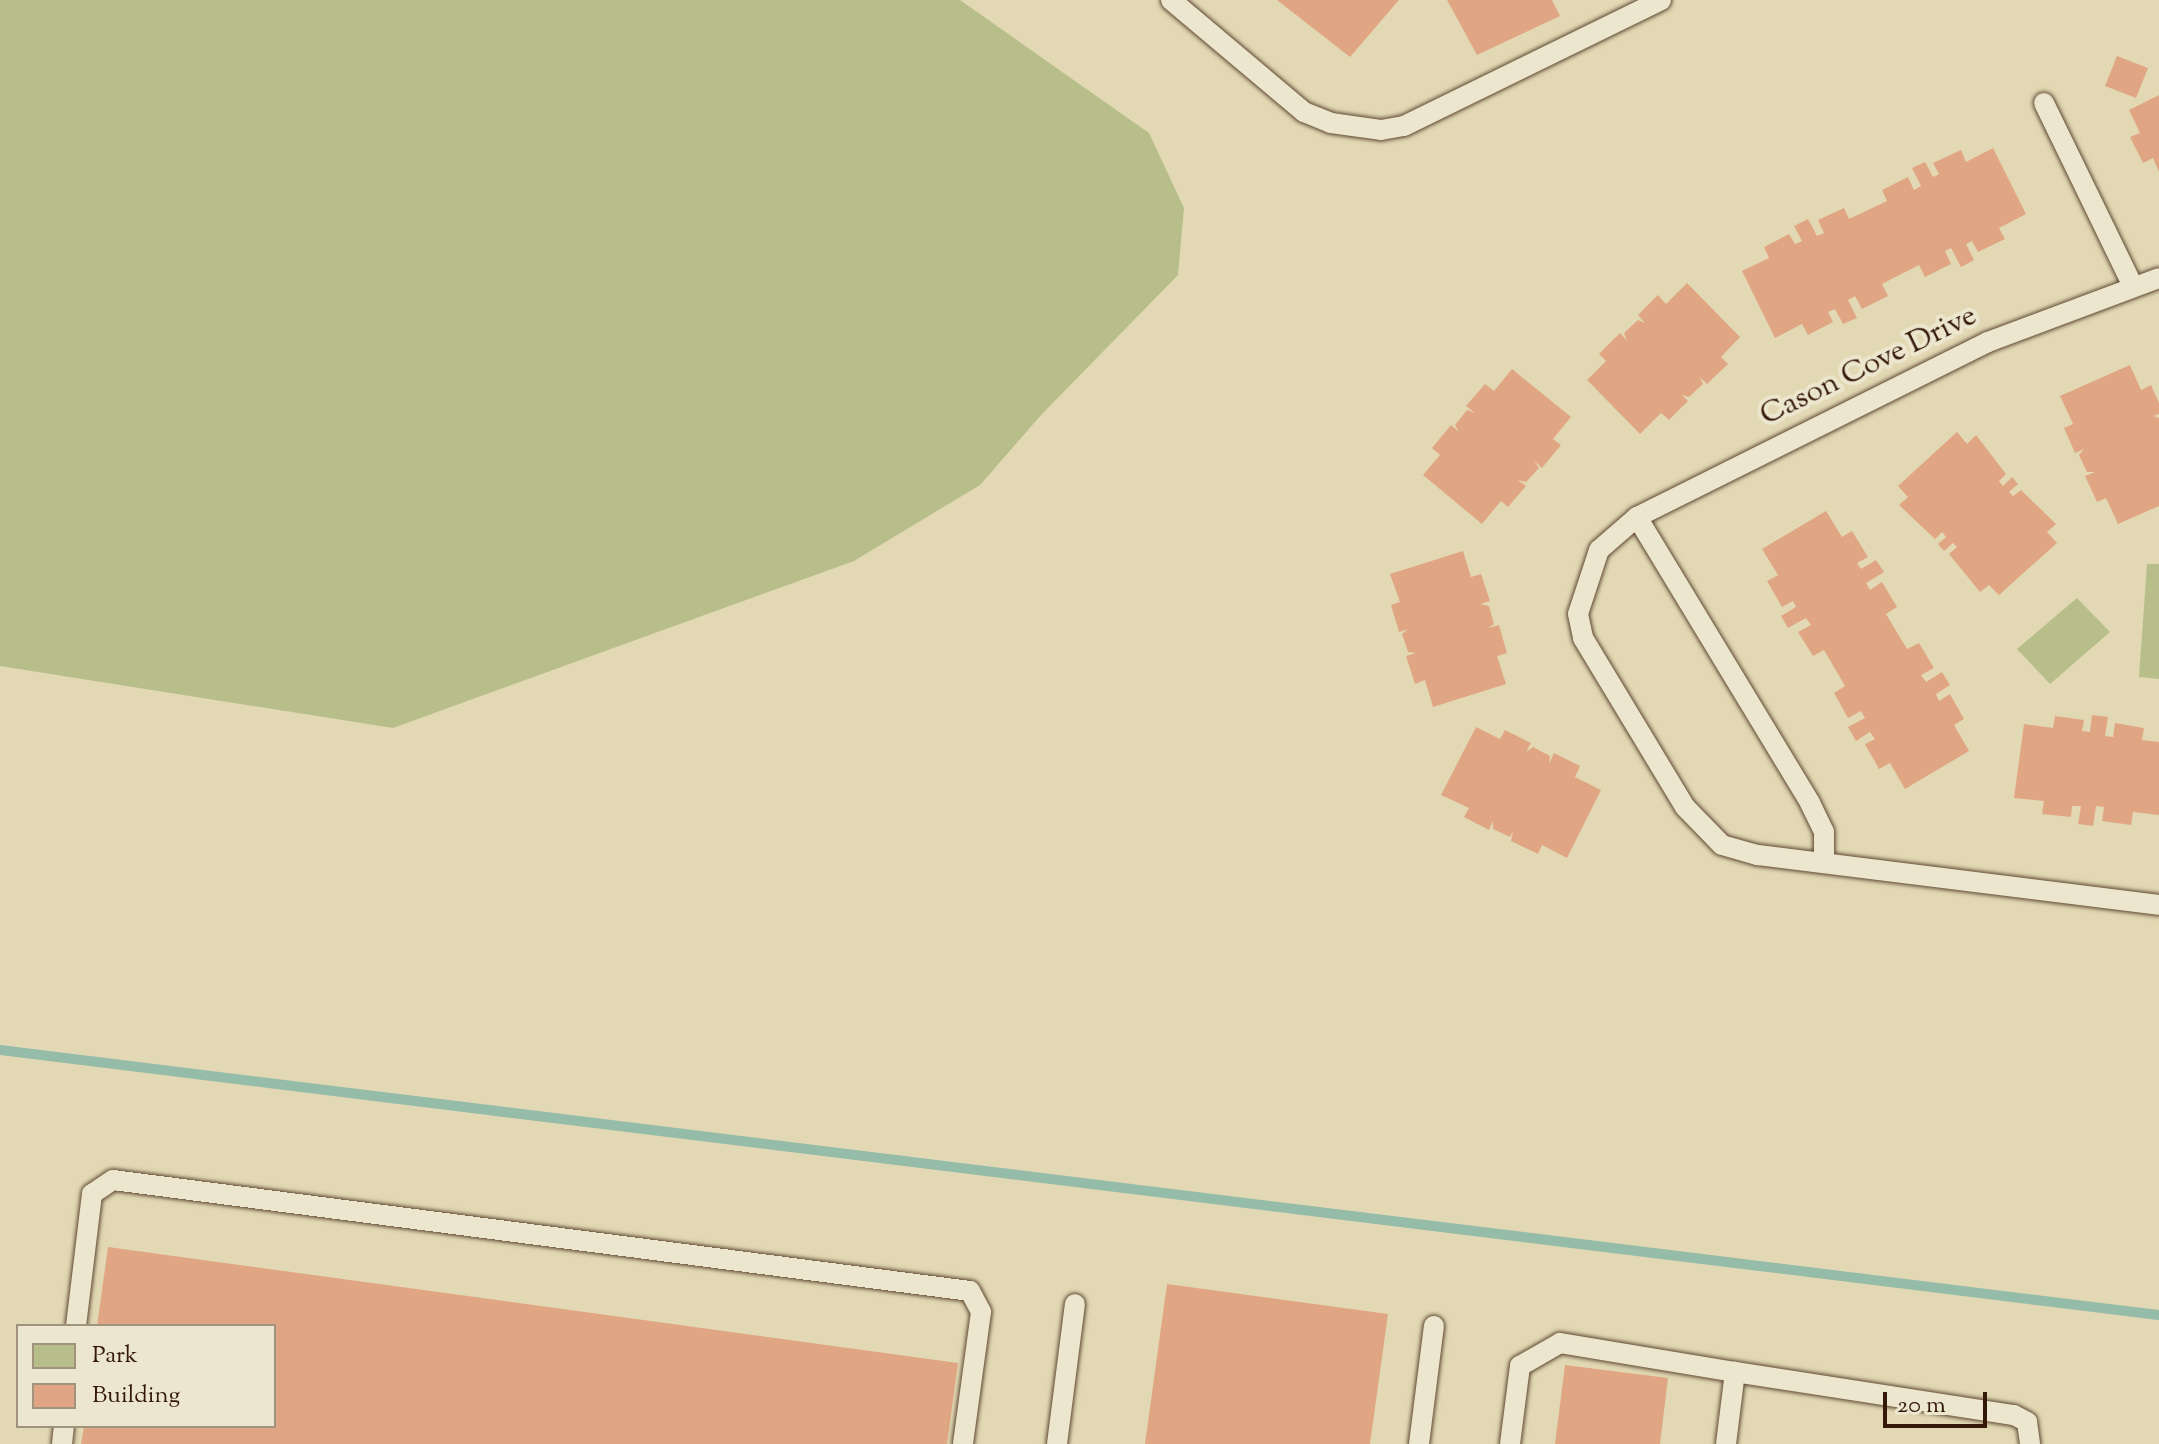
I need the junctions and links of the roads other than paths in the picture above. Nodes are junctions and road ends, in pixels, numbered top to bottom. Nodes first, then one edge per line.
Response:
1 (1171, 0) edge
2 (1661, 0) edge
3 (2044, 103) dead end
4 (2159, 278) edge
5 (2133, 286) junction
6 (1637, 517) junction
7 (1824, 863) junction
8 (2159, 905) edge
9 (1075, 1304) dead end
10 (76, 1324) edge
11 (1434, 1326) dead end
12 (1735, 1372) junction
13 (963, 1444) edge
14 (1057, 1444) edge
15 (1419, 1444) edge
16 (1510, 1444) edge
17 (1726, 1444) edge
18 (2030, 1444) edge

1 - 2 lane
3 - 5 lane
4 - 5 lane, Cason Cove Drive
5 - 6 lane, Cason Cove Drive
6 - 7 lane
6 - 7 lane, Cason Cove Drive
7 - 8 lane, Cason Cove Drive
9 - 14 lane
10 - 13 lane
11 - 15 lane
12 - 16 lane
12 - 17 lane
12 - 18 lane

